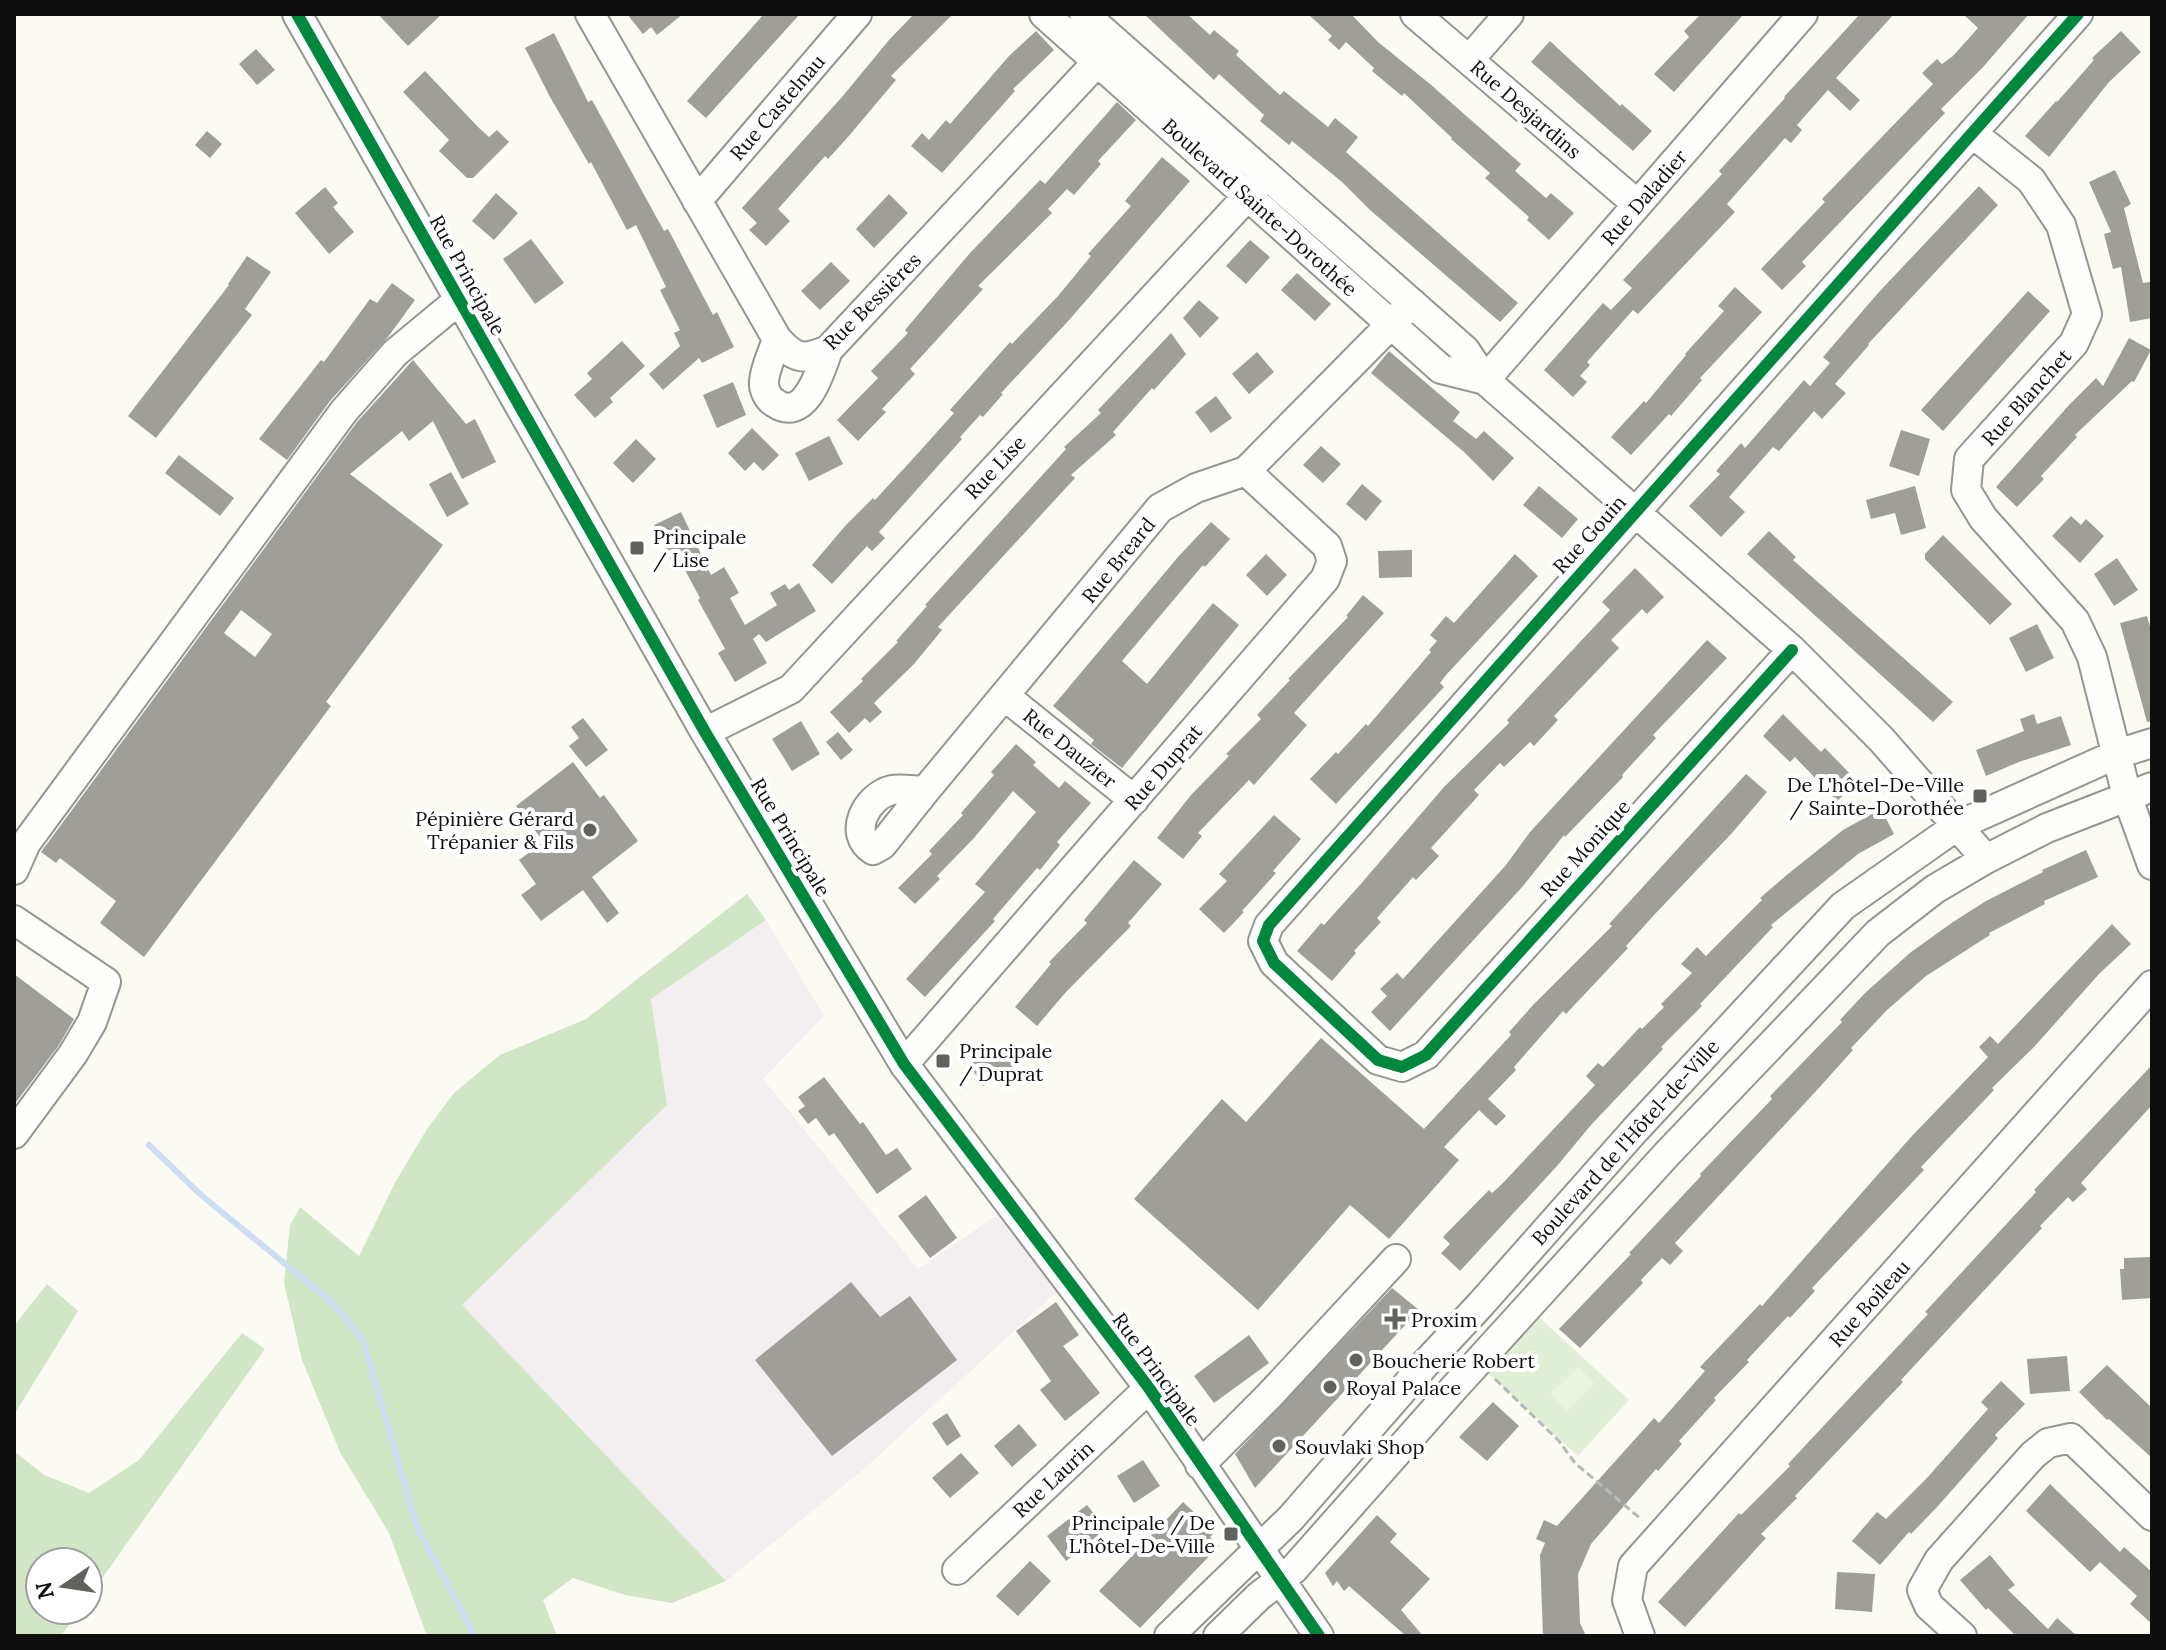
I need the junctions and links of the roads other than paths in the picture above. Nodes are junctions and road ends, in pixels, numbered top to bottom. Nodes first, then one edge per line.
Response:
1 (297, 14) edge
2 (590, 14) edge
3 (857, 14) edge
4 (1044, 14) edge
5 (1084, 14) edge
6 (1415, 14) edge
7 (1509, 14) edge
8 (1803, 14) edge
9 (2078, 14) edge
10 (1107, 53) junction
11 (1469, 60) junction
12 (1972, 133) junction
13 (1267, 175) junction
14 (1248, 196) junction
15 (697, 201) junction
16 (1637, 204) junction
17 (459, 300) junction
18 (1412, 303) junction
19 (1392, 325) junction
20 (777, 339) junction
21 (828, 350) junction
22 (1485, 380) junction
23 (1246, 471) junction
24 (1636, 511) junction
25 (1792, 650) junction
26 (1006, 697) junction
27 (705, 732) junction
28 (2152, 743) edge
29 (2117, 754) junction
30 (925, 791) dead end
31 (2140, 792) edge
32 (1134, 800) junction
33 (1957, 826) junction
34 (1986, 859) junction
35 (2152, 865) edge
36 (14, 870) edge
37 (14, 920) edge
38 (2152, 985) edge
39 (904, 1064) junction
40 (1402, 1067) joint
41 (14, 1134) edge
42 (1396, 1259) dead end
43 (1426, 1363) junction
44 (1149, 1388) junction
45 (1454, 1388) junction
46 (1382, 1416) junction
47 (1408, 1443) junction
48 (1200, 1465) junction
49 (2152, 1516) edge
50 (1260, 1549) junction
51 (957, 1570) dead end
52 (1280, 1579) junction
53 (1307, 1631) edge
54 (1169, 1636) edge
55 (1218, 1636) edge
56 (1640, 1636) edge
57 (1962, 1636) edge

1 - 17 street, Rue Principale
2 - 15 street
3 - 15 street, Rue Castelnau
4 - 10 street, Boulevard Sainte-Dorothée
5 - 10 street, Boulevard Sainte-Dorothée
6 - 11 street, Rue Desjardins
7 - 11 street
8 - 16 street, Rue Daladier
9 - 12 street, Rue Gouin
10 - 13 street, Boulevard Sainte-Dorothée
10 - 14 street, Boulevard Sainte-Dorothée
10 - 21 street, Rue Bessières
11 - 16 street, Rue Desjardins
12 - 24 street, Rue Gouin
12 - 29 street, Rue Blanchet
13 - 14 street, Rue Lise
13 - 18 street, Boulevard Sainte-Dorothée
14 - 19 street, Boulevard Sainte-Dorothée
14 - 27 street, Rue Lise
15 - 20 street
16 - 22 street, Rue Daladier
17 - 27 street, Rue Principale
17 - 36 street
18 - 19 street, Rue Breard
18 - 22 street, Boulevard Sainte-Dorothée
19 - 22 street, Boulevard Sainte-Dorothée
19 - 23 street, Rue Breard
20 - 21 street, Rue Bessières
20 - 21 street
22 - 24 street, Boulevard Sainte-Dorothée
23 - 26 street, Rue Breard
23 - 32 street, Rue Duprat
24 - 25 street, Boulevard Sainte-Dorothée
24 - 40 street, Rue Gouin
25 - 33 street, Boulevard Sainte-Dorothée
25 - 40 street, Rue Monique
26 - 30 street, Rue Breard
26 - 32 street, Rue Dauzier
27 - 39 street, Rue Principale
28 - 29 street, Boulevard de l'Hôtel-de-Ville
29 - 31 street, Rue Blanchet
29 - 33 street, Boulevard de l'Hôtel-de-Ville
31 - 34 street, Boulevard de l'Hôtel-de-Ville
31 - 35 street, Rue Blanchet
32 - 39 street, Rue Duprat
33 - 34 street, Boulevard Sainte-Dorothée
33 - 43 street, Boulevard de l'Hôtel-de-Ville
34 - 45 street, Boulevard de l'Hôtel-de-Ville
37 - 41 street
38 - 56 street, Rue Boileau
39 - 44 street, Rue Principale
42 - 48 street
43 - 45 street
43 - 46 street, Boulevard de l'Hôtel-de-Ville
44 - 48 street, Rue Principale
44 - 51 street, Rue Laurin
45 - 47 street, Boulevard de l'Hôtel-de-Ville
46 - 47 street
46 - 50 street, Boulevard de l'Hôtel-de-Ville
47 - 52 street, Boulevard de l'Hôtel-de-Ville
48 - 50 street, Rue Principale
49 - 57 street
50 - 52 street, Rue Principale
50 - 54 street, Boulevard de l'Hôtel-de-Ville
52 - 53 street, Rue Principale
52 - 55 street, Boulevard de l'Hôtel-de-Ville

